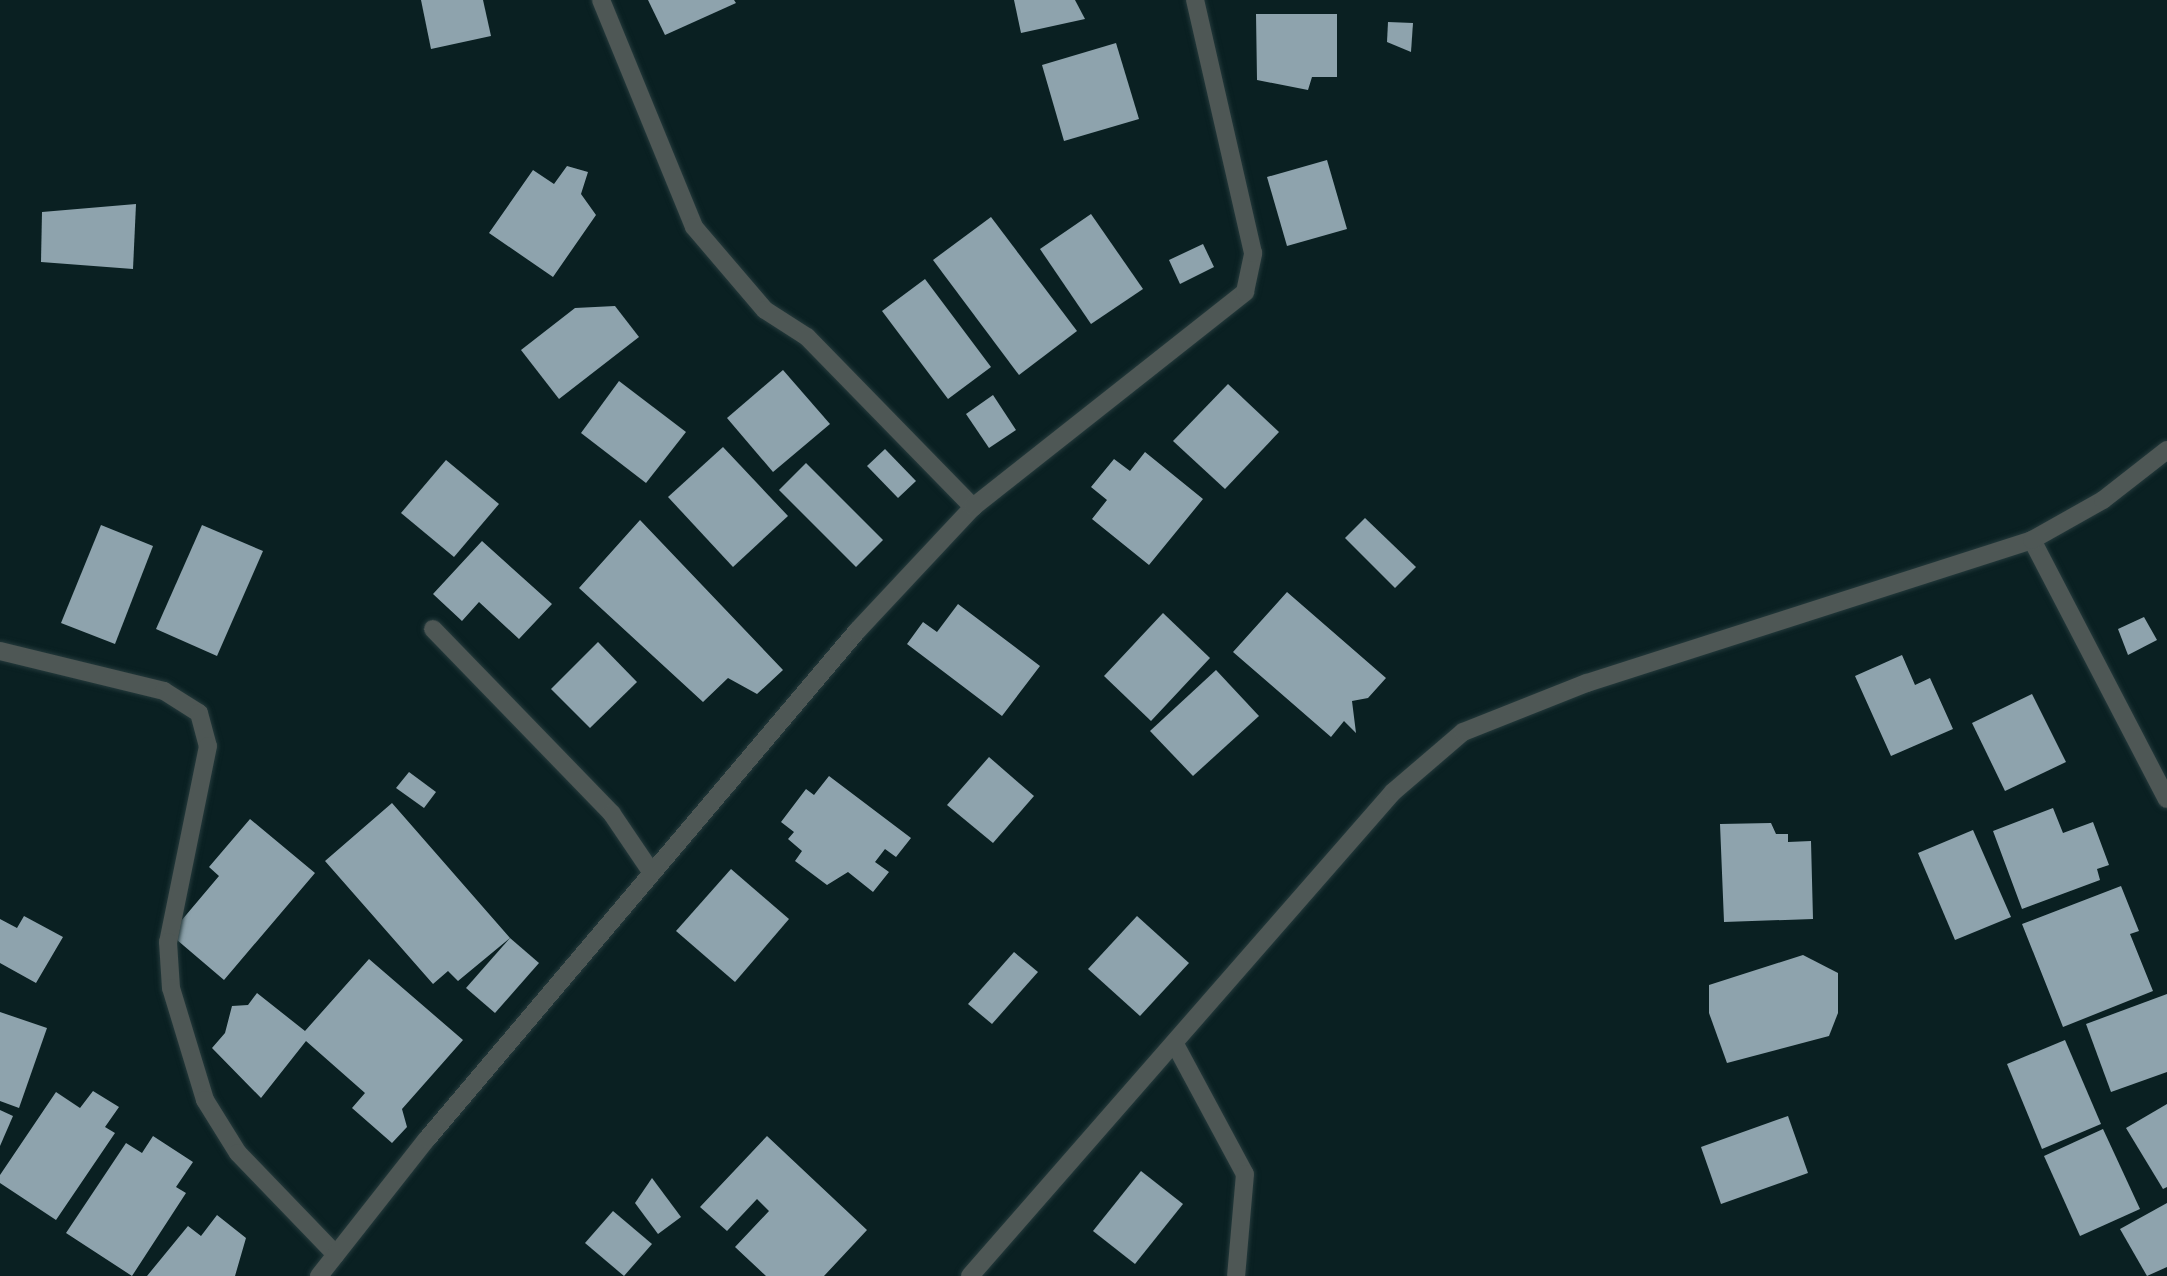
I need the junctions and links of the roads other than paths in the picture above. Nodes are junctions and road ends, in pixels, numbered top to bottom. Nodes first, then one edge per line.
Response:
1 (601, 0) edge
2 (1195, 0) edge
3 (2167, 450) edge
4 (973, 507) junction
5 (2032, 540) junction
6 (433, 629) dead end
7 (0, 651) edge
8 (2167, 799) edge
9 (652, 873) junction
10 (1176, 1046) junction
11 (336, 1255) junction
12 (320, 1276) edge
13 (970, 1276) edge
14 (1236, 1276) edge

1 - 4 street
2 - 4 street
3 - 5 street
4 - 9 street
5 - 8 street
5 - 10 street
6 - 9 street
7 - 11 street
9 - 11 street
10 - 13 street
10 - 14 street
11 - 12 street

